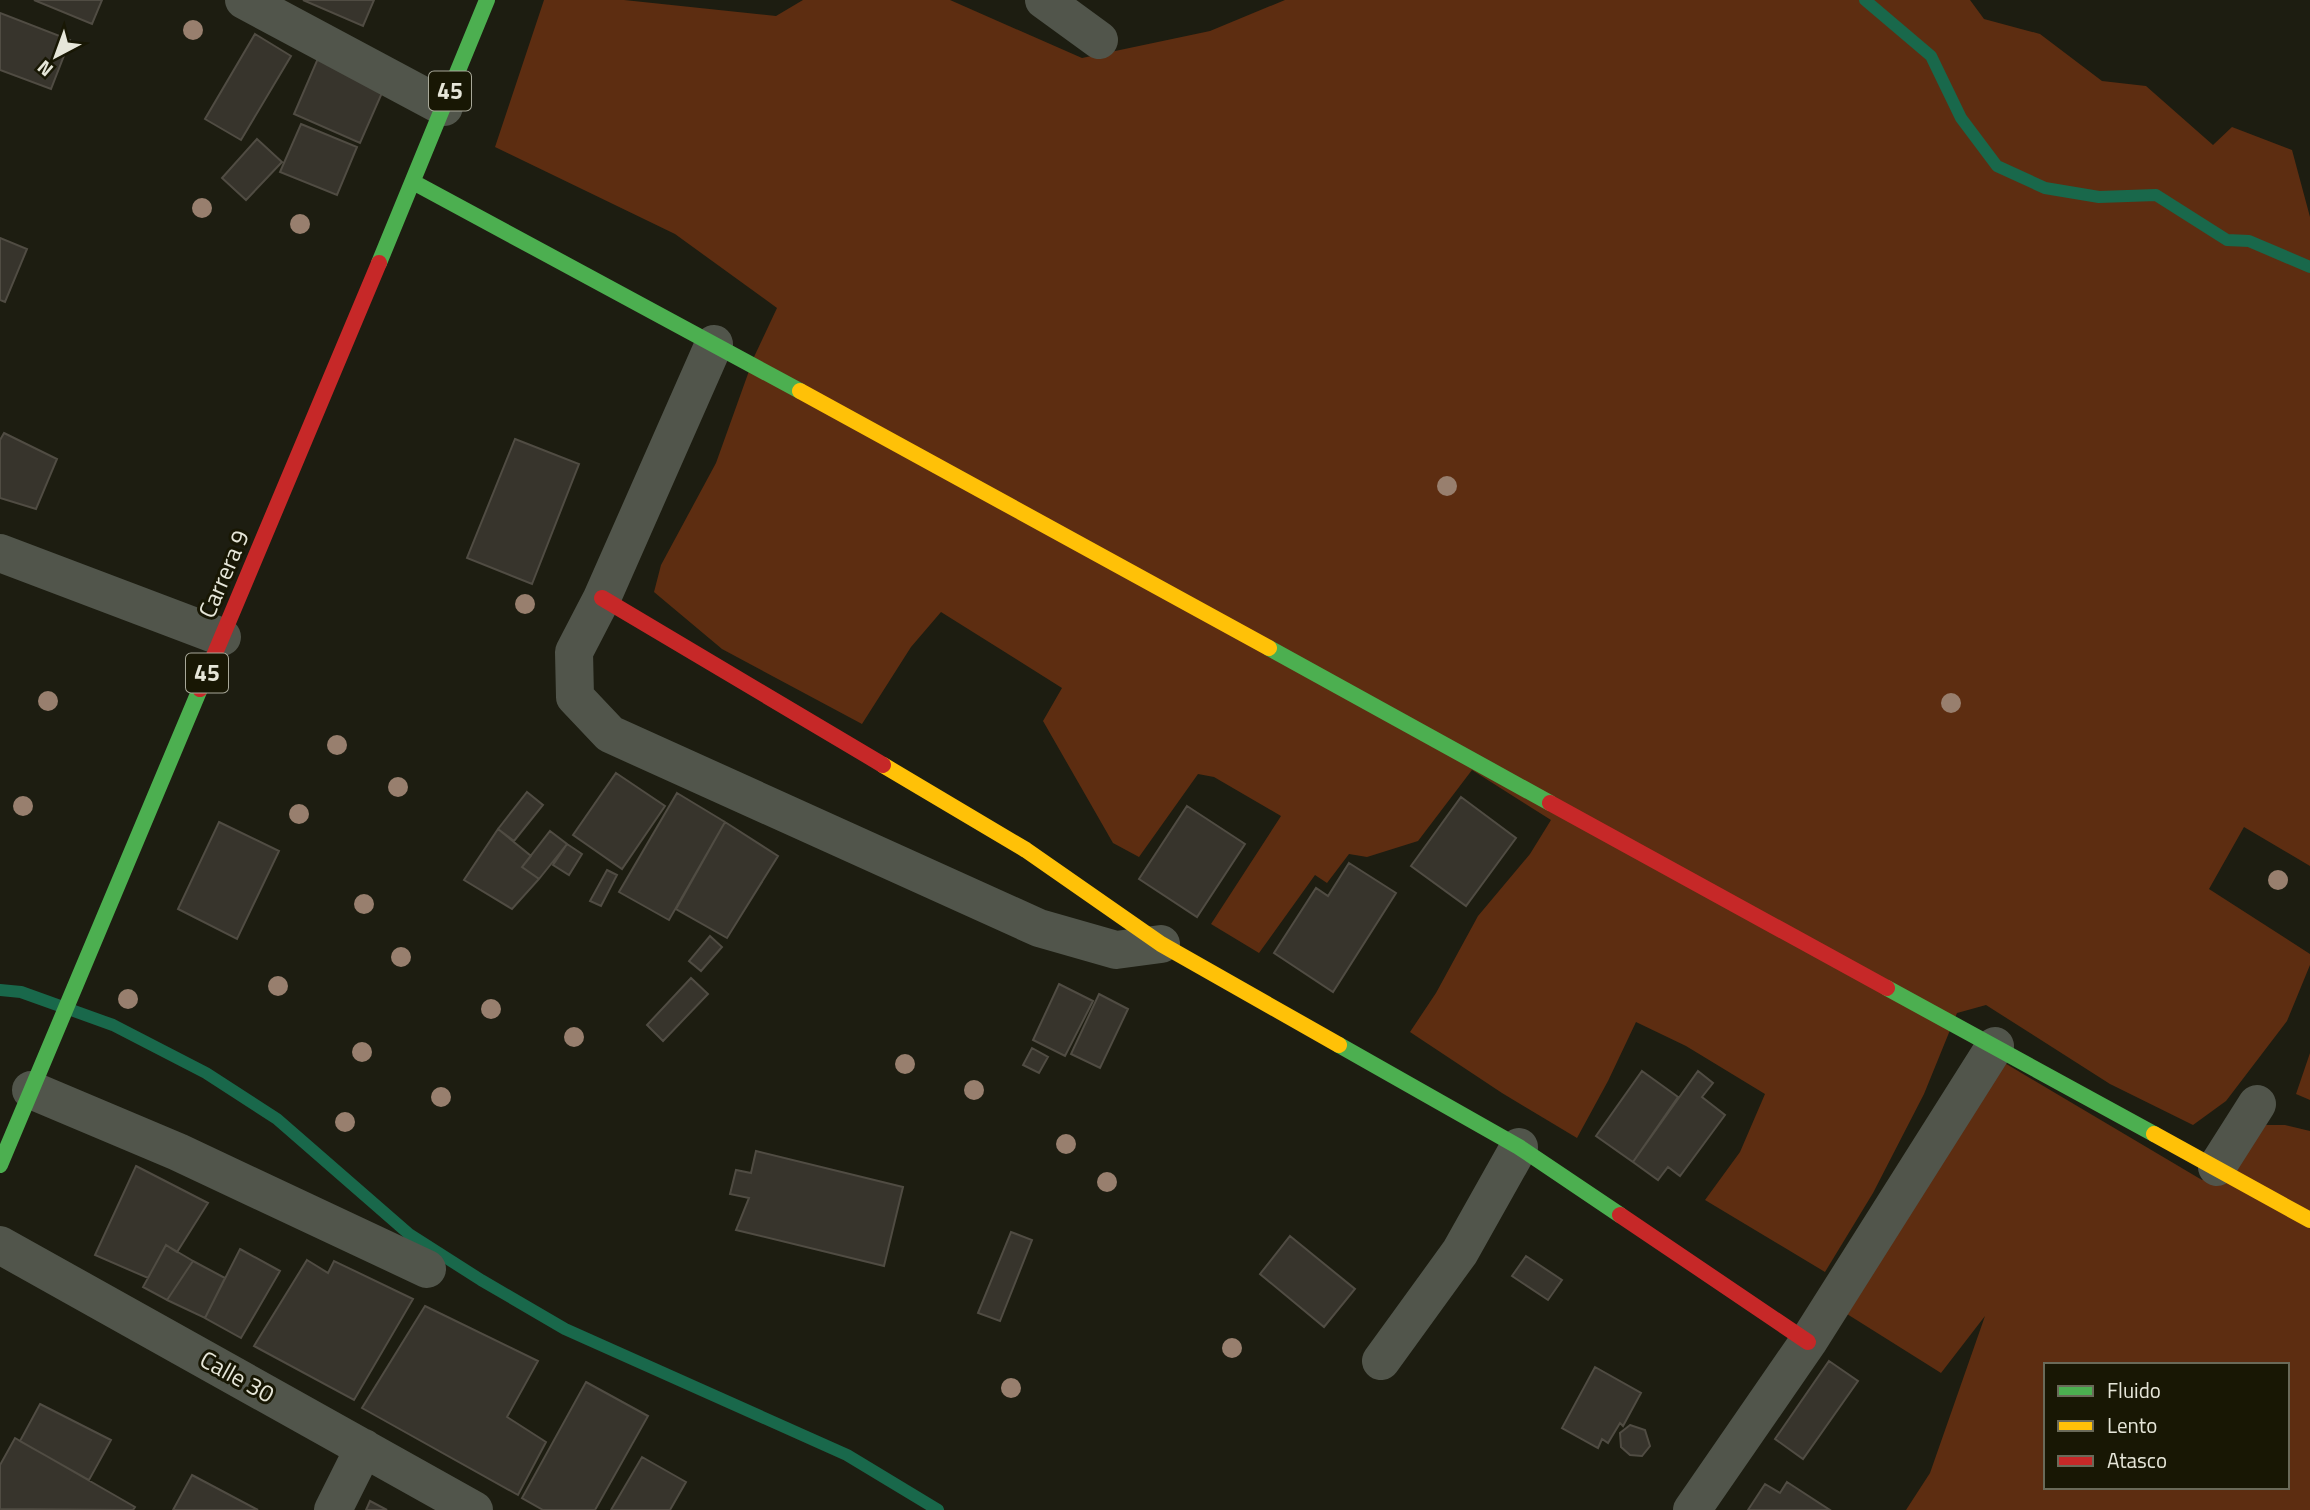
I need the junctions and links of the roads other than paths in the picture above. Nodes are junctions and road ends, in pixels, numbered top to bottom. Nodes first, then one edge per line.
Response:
1 (244, 0) edge
2 (486, 0) edge
3 (1044, 0) edge
4 (1099, 40) dead end
5 (444, 107) junction
6 (413, 181) junction
7 (714, 344) junction
8 (0, 553) edge
9 (602, 598) junction
10 (222, 637) junction
11 (1161, 944) junction
12 (1995, 1046) junction
13 (31, 1090) junction
14 (2257, 1104) dead end
15 (1519, 1147) junction
16 (0, 1165) edge
17 (2217, 1167) junction
18 (2310, 1220) edge
19 (0, 1245) edge
20 (427, 1269) dead end
21 (1808, 1342) junction
22 (1381, 1361) dead end
23 (364, 1448) junction
24 (333, 1510) edge
25 (474, 1510) edge
26 (1692, 1510) edge

1 - 5 street
2 - 5 main road, Carrera 9 / 45
3 - 4 street
5 - 6 main road, Carrera 9 / 45
6 - 7 main road
6 - 10 main road, Carrera 9 / 45
7 - 9 street
7 - 12 main road
8 - 10 street
9 - 11 main road
9 - 11 street
10 - 13 main road, Carrera 9 / 45
11 - 15 main road
12 - 17 main road
12 - 21 street
13 - 16 main road, Carrera 9 / 45
13 - 20 street
14 - 17 street
15 - 21 main road
15 - 22 street
17 - 18 main road
19 - 23 street, Calle 30
21 - 26 street
23 - 24 street
23 - 25 street, Calle 30

